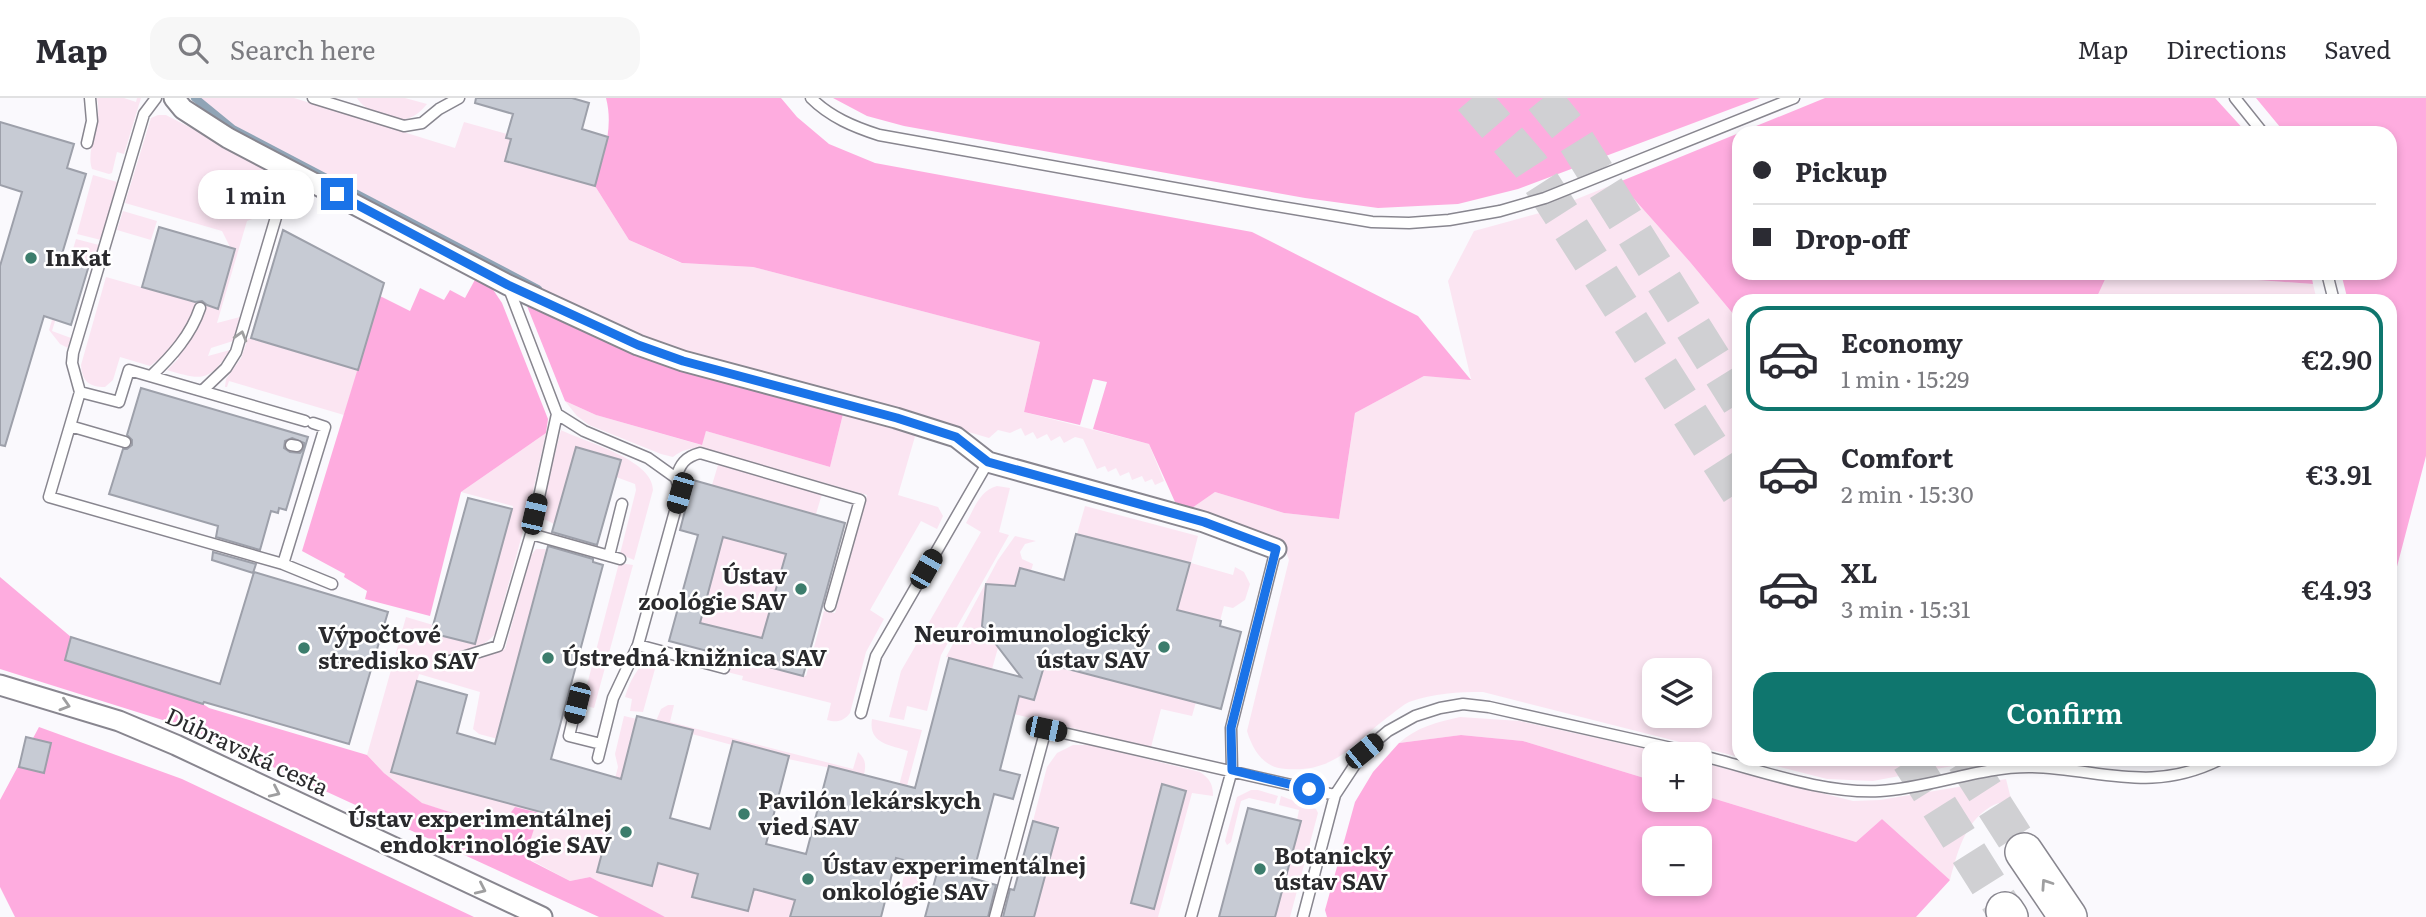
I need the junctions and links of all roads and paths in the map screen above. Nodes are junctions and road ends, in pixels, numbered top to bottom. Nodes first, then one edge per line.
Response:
1 (90, 98) edge
2 (156, 98) edge
3 (174, 98) edge
4 (313, 98) edge
5 (459, 98) edge
6 (811, 98) edge
7 (1794, 98) edge
8 (2235, 98) edge
9 (344, 103) edge
10 (2257, 126) edge
11 (87, 143) dead end
12 (290, 170) junction
13 (508, 285) junction
14 (200, 308) dead end
15 (151, 376) junction
16 (202, 391) junction
17 (80, 392) junction
18 (557, 414) junction
19 (70, 426) junction
20 (125, 442) dead end
21 (298, 446) dead end
22 (318, 453) junction
23 (988, 462) junction
24 (676, 478) junction
25 (622, 504) dead end
26 (531, 534) junction
27 (1276, 549) joint
28 (609, 556) junction
29 (620, 559) dead end
30 (283, 564) junction
31 (332, 584) dead end
32 (830, 606) dead end
33 (638, 645) junction
34 (450, 661) dead end
35 (724, 668) dead end
36 (0, 685) edge
37 (577, 703) dead end
38 (861, 713) dead end
39 (1645, 742) edge
40 (601, 744) junction
41 (598, 758) dead end
42 (1712, 758) edge
43 (1732, 763) edge
44 (1744, 766) edge
45 (2207, 766) edge
46 (1232, 770) junction
47 (1335, 795) junction
48 (2024, 852) tunnel mouth
49 (541, 917) edge
50 (995, 917) edge
51 (1191, 917) edge
52 (1303, 917) edge
53 (2068, 917) edge

1 - 11 lane
2 - 17 lane
3 - 12 street
4 - 9 lane
5 - 9 lane
6 - 7 lane
8 - 10 lane
12 - 13 street
16 -> 12 lane
13 - 18 lane
13 - 23 street
14 - 15 lane
15 - 16 lane
15 - 17 lane
16 - 22 lane
17 - 19 lane
18 - 24 lane
18 - 26 lane
19 - 20 lane
19 - 30 lane
21 - 22 lane
22 - 30 lane
23 - 27 street
23 - 38 lane
24 - 32 lane
24 - 33 lane
25 - 28 lane
26 - 28 lane
26 - 34 lane
27 - 46 lane
28 - 29 lane
30 - 31 lane
33 - 35 lane
33 - 40 lane
36 -> 49 street, Dúbravská cesta
37 - 40 lane
39 - 47 lane
40 - 41 lane
42 - 43 lane
44 - 45 lane
46 - 47 lane
46 - 50 lane
46 - 51 lane
47 - 52 lane
53 -> 48 highway

